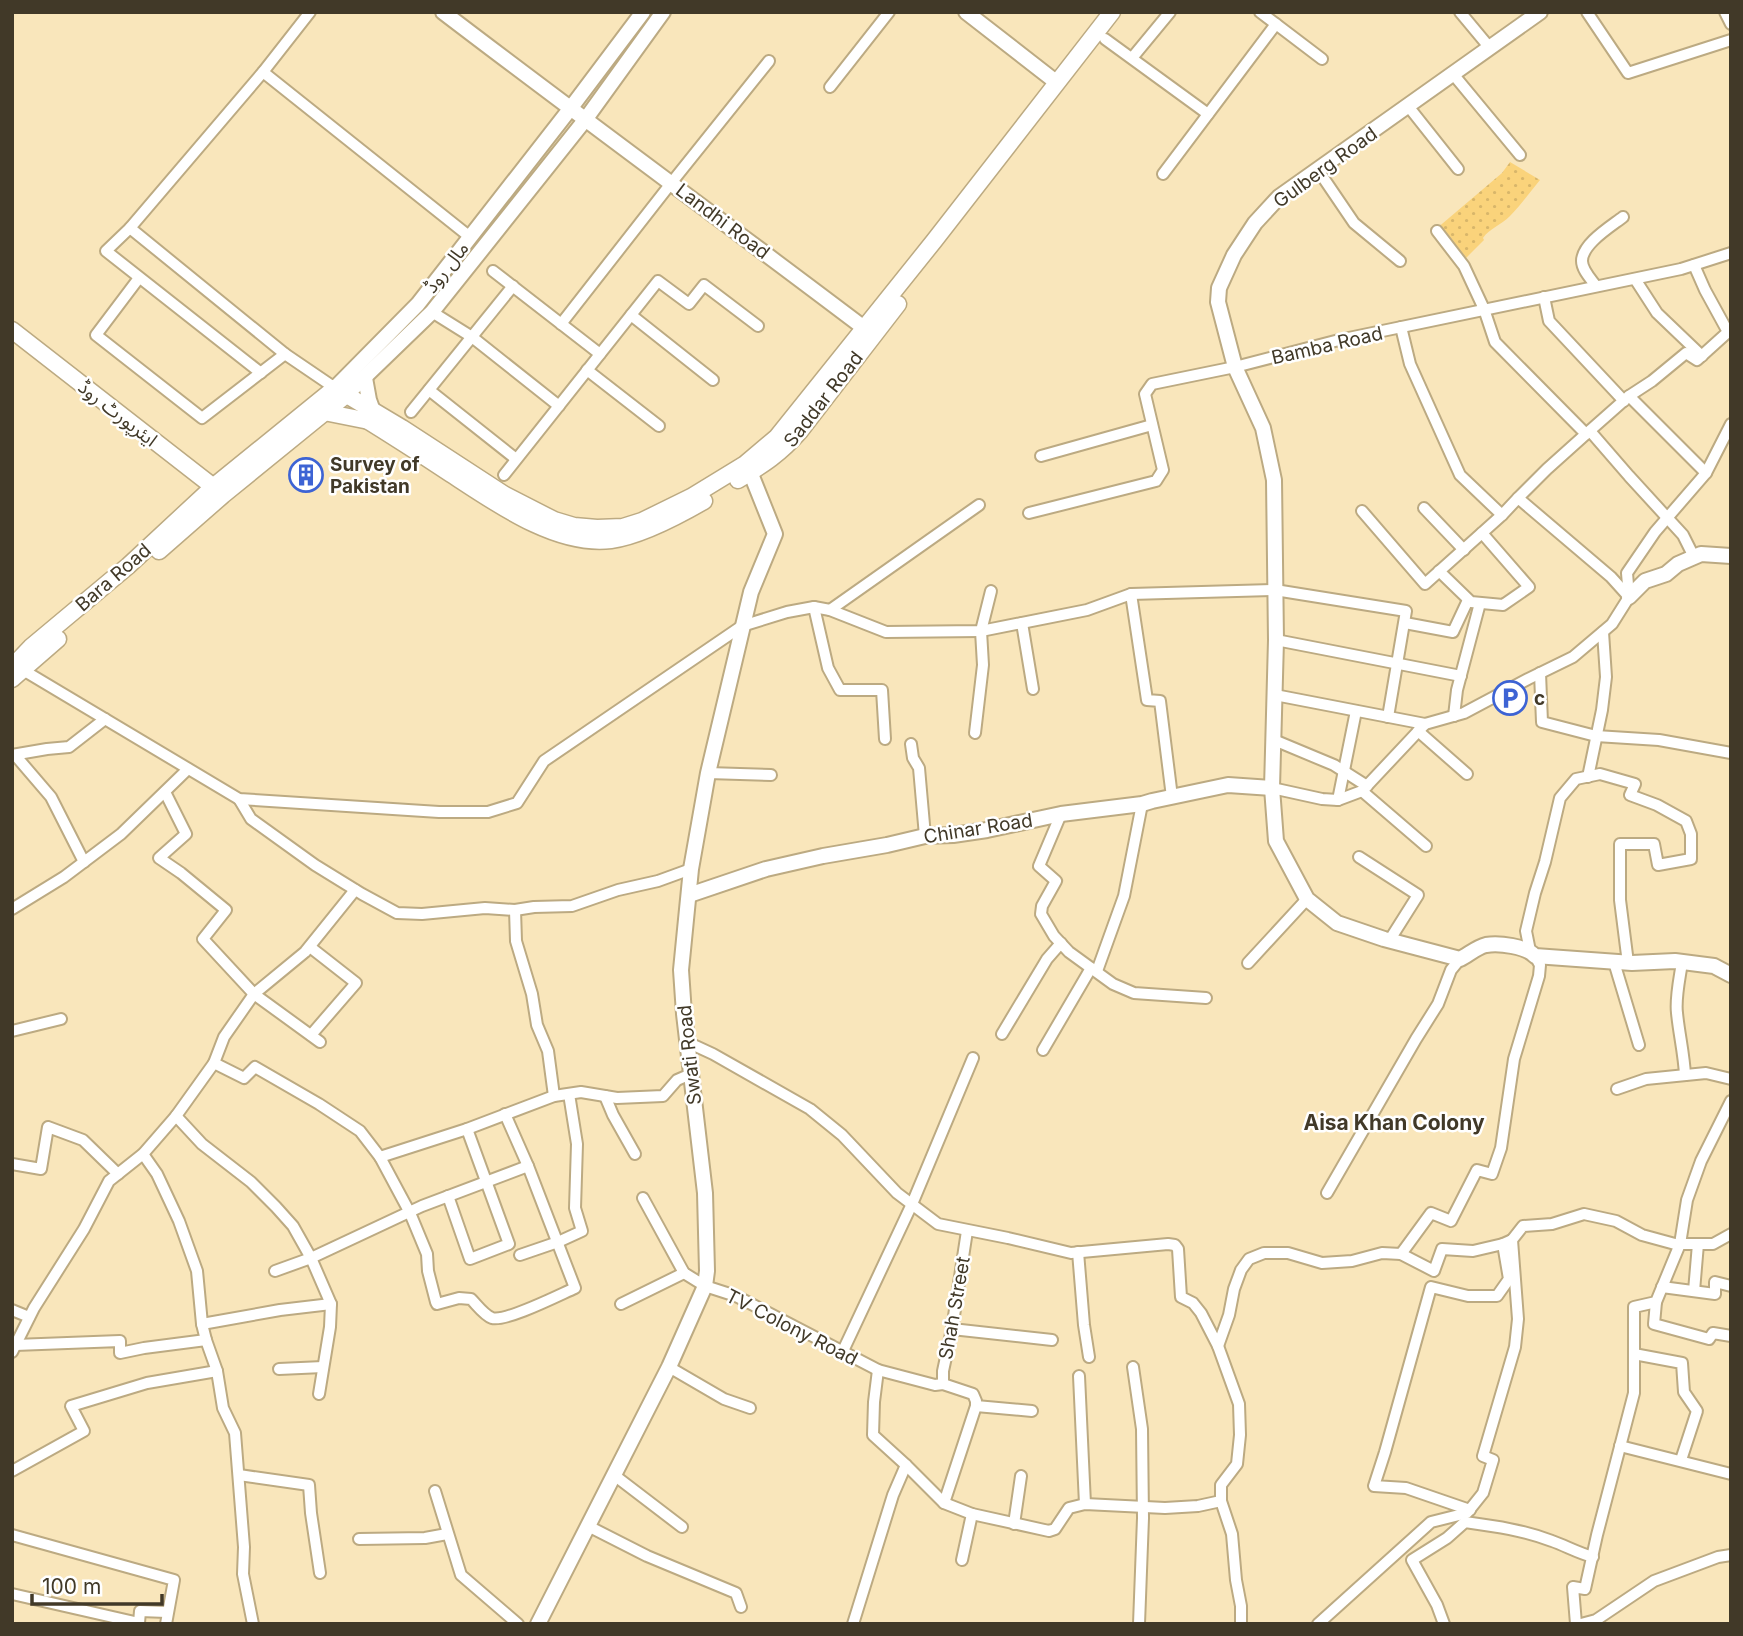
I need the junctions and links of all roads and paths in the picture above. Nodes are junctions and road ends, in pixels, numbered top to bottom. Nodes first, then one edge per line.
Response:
1 (310, 12) edge
2 (443, 12) edge
3 (643, 12) edge
4 (663, 12) edge
5 (889, 12) edge
6 (966, 12) edge
7 (1112, 12) edge
8 (1126, 12) edge
9 (1170, 12) edge
10 (1261, 12) edge
11 (1540, 12) edge
12 (1587, 12) edge
13 (1725, 12) edge
14 (1461, 13) edge
15 (1276, 24) junction
16 (1731, 24) edge
17 (1105, 38) junction
18 (1731, 40) edge
19 (1490, 48) junction
20 (1132, 58) junction
21 (1322, 59) dead end
22 (769, 61) dead end
23 (263, 72) junction
24 (1453, 74) junction
25 (1061, 85) junction
26 (830, 87) dead end
27 (1408, 106) junction
28 (570, 109) junction
29 (1208, 114) junction
30 (584, 120) junction
31 (1520, 155) dead end
32 (1458, 169) dead end
33 (1318, 170) junction
34 (1163, 174) dead end
35 (671, 182) junction
36 (1623, 217) dead end
37 (130, 228) junction
38 (1437, 231) dead end
39 (470, 237) junction
40 (1731, 253) edge
41 (1399, 261) dead end
42 (1694, 265) junction
43 (493, 271) dead end
44 (139, 278) junction
45 (1635, 278) junction
46 (513, 286) junction
47 (1596, 286) junction
48 (1544, 297) junction
49 (1484, 309) junction
50 (432, 312) junction
51 (631, 316) junction
52 (561, 324) junction
53 (758, 326) dead end
54 (1401, 327) junction
55 (12, 330) edge
56 (869, 332) junction
57 (472, 337) junction
58 (285, 354) junction
59 (600, 354) junction
60 (1702, 356) junction
61 (1235, 367) junction
62 (587, 370) junction
63 (261, 373) junction
64 (365, 378) junction
65 (713, 380) dead end
66 (429, 390) junction
67 (337, 394) junction
68 (1626, 399) junction
69 (559, 406) junction
70 (324, 412) junction
71 (411, 412) dead end
72 (371, 416) junction
73 (1731, 424) edge
74 (1152, 425) junction
75 (659, 426) dead end
76 (1588, 432) junction
77 (1718, 448) junction
78 (1731, 454) edge
79 (1041, 456) dead end
80 (516, 459) junction
81 (747, 468) junction
82 (1706, 473) junction
83 (504, 475) dead end
84 (218, 491) junction
85 (1518, 498) junction
86 (979, 505) dead end
87 (1424, 508) dead end
88 (1362, 511) dead end
89 (1028, 513) dead end
90 (1502, 515) junction
91 (1667, 518) junction
92 (1482, 533) junction
93 (1464, 550) junction
94 (1731, 556) edge
95 (1694, 557) junction
96 (1439, 572) junction
97 (991, 590) dead end
98 (1275, 590) junction
99 (1131, 594) junction
100 (1629, 597) junction
101 (1468, 600) junction
102 (1480, 603) junction
103 (814, 607) junction
104 (830, 610) junction
105 (1023, 623) junction
106 (1405, 623) junction
107 (742, 626) junction
108 (981, 631) junction
109 (1604, 632) junction
110 (1276, 640) junction
111 (1398, 664) junction
112 (15, 668) edge
113 (1540, 673) junction
114 (1461, 676) junction
115 (1033, 689) dead end
116 (1275, 695) junction
117 (1356, 711) junction
118 (1454, 716) junction
119 (1388, 717) junction
120 (105, 719) junction
121 (1421, 727) junction
122 (975, 733) dead end
123 (1596, 736) junction
124 (885, 739) dead end
125 (1274, 740) junction
126 (911, 744) dead end
127 (1731, 753) edge
128 (13, 755) edge
129 (188, 769) junction
130 (1345, 771) junction
131 (708, 773) junction
132 (1466, 774) dead end
133 (771, 775) dead end
134 (1588, 776) junction
135 (1272, 788) junction
136 (1364, 788) junction
137 (165, 792) junction
138 (1172, 796) junction
139 (239, 799) junction
140 (1338, 800) junction
141 (1142, 804) junction
142 (1061, 814) junction
143 (925, 836) junction
144 (1426, 846) dead end
145 (1359, 857) dead end
146 (84, 862) junction
147 (691, 869) junction
148 (355, 890) junction
149 (689, 895) junction
150 (1307, 899) junction
151 (12, 909) edge
152 (515, 910) junction
153 (1389, 941) junction
154 (1060, 943) junction
155 (310, 947) junction
156 (1533, 954) junction
157 (1460, 959) junction
158 (1621, 962) junction
159 (1682, 962) junction
160 (1248, 963) dead end
161 (1094, 969) junction
162 (1731, 975) edge
163 (254, 994) junction
164 (1206, 998) dead end
165 (61, 1019) dead end
166 (12, 1031) edge
167 (1002, 1034) dead end
168 (687, 1042) junction
169 (1639, 1045) dead end
170 (1043, 1050) dead end
171 (973, 1058) dead end
172 (214, 1063) junction
173 (691, 1074) junction
174 (1685, 1075) junction
175 (1731, 1079) edge
176 (1617, 1089) dead end
177 (569, 1094) junction
178 (554, 1096) junction
179 (606, 1096) junction
180 (1731, 1101) edge
181 (505, 1114) junction
182 (176, 1116) junction
183 (1727, 1121) edge
184 (467, 1129) junction
185 (143, 1154) junction
186 (635, 1154) dead end
187 (380, 1157) junction
188 (12, 1164) edge
189 (528, 1166) junction
190 (118, 1174) junction
191 (486, 1182) junction
192 (1327, 1194) dead end
193 (448, 1196) junction
194 (643, 1198) dead end
195 (912, 1204) junction
196 (410, 1213) junction
197 (967, 1231) junction
198 (1731, 1234) edge
199 (558, 1242) junction
200 (1508, 1242) junction
201 (1680, 1244) junction
202 (1698, 1244) junction
203 (1078, 1252) junction
204 (1401, 1254) junction
205 (520, 1255) dead end
206 (311, 1258) junction
207 (275, 1271) dead end
208 (684, 1273) junction
209 (705, 1286) junction
210 (1731, 1286) edge
211 (1662, 1287) junction
212 (1694, 1291) junction
213 (1656, 1302) junction
214 (331, 1304) junction
215 (621, 1304) dead end
216 (12, 1310) edge
217 (29, 1317) junction
218 (202, 1324) junction
219 (951, 1329) junction
220 (1731, 1336) edge
221 (206, 1340) junction
222 (1052, 1340) dead end
223 (1218, 1346) junction
224 (13, 1347) edge
225 (842, 1353) junction
226 (1634, 1354) junction
227 (1088, 1357) dead end
228 (323, 1367) junction
229 (669, 1367) junction
230 (1133, 1367) dead end
231 (279, 1369) dead end
232 (878, 1370) junction
233 (218, 1371) junction
234 (1079, 1376) dead end
235 (943, 1384) junction
236 (319, 1394) dead end
237 (976, 1406) junction
238 (750, 1408) dead end
239 (1032, 1411) dead end
240 (1620, 1446) junction
241 (1681, 1460) junction
242 (906, 1465) junction
243 (12, 1471) edge
244 (1731, 1474) edge
245 (239, 1475) junction
246 (614, 1475) junction
247 (1021, 1476) dead end
248 (435, 1491) dead end
249 (1221, 1501) junction
250 (944, 1503) junction
251 (1085, 1504) junction
252 (1142, 1506) junction
253 (1470, 1510) junction
254 (972, 1514) junction
255 (1014, 1524) junction
256 (588, 1527) junction
257 (682, 1527) dead end
258 (447, 1534) junction
259 (12, 1535) edge
260 (359, 1539) dead end
261 (1731, 1555) edge
262 (1593, 1557) junction
263 (962, 1560) dead end
264 (320, 1573) dead end
265 (12, 1594) edge
266 (741, 1607) dead end
267 (167, 1618) edge
268 (253, 1624) edge
269 (518, 1624) edge
270 (538, 1624) edge
271 (853, 1624) edge
272 (1139, 1624) edge
273 (1241, 1624) edge
274 (1318, 1624) edge
275 (1444, 1624) edge
276 (1578, 1624) edge

1 - 23 street
2 - 28 street, Landhi Road
3 - 28 street, مال روڈ
4 - 30 street, مال روڈ
5 - 26 street
6 - 25 street
7 - 25 main road, Saddar Road
8 - 17 main road, Saddar Road
9 - 20 street
10 - 15 street
11 - 19 street, Gulberg Road
12 - 18 street
13 - 16 street
14 - 19 street
15 - 21 street
15 - 29 street
17 - 20 street
17 - 25 main road, Saddar Road
19 - 24 street, Gulberg Road
20 - 29 street
22 - 35 street
23 - 37 street
23 - 39 street
24 - 27 street, Gulberg Road
24 - 31 street
25 - 56 main road, Saddar Road
27 - 32 street
27 - 33 street, Gulberg Road
28 - 30 street, Landhi Road
28 - 39 street, مال روڈ
29 - 34 street
30 - 35 street, Landhi Road
30 - 50 street, مال روڈ
33 - 41 street
33 - 61 street, Gulberg Road
35 - 52 street
35 - 56 street, Landhi Road
36 - 47 street
37 - 44 street
37 - 58 street
38 - 49 street
39 - 67 street, مال روڈ
40 - 42 street, Bamba Road
42 - 45 street, Bamba Road
42 - 60 street
43 - 46 street
44 - 63 street
44 - 63 street
45 - 47 street, Bamba Road
45 - 60 street
46 - 52 street
46 - 57 street
47 - 48 street, Bamba Road
48 - 49 street, Bamba Road
48 - 68 street
49 - 54 street, Bamba Road
49 - 76 street
50 - 57 street
50 - 64 street, مال روڈ
51 - 53 street
51 - 59 street
51 - 65 street
52 - 59 street
54 - 61 street, Bamba Road
54 - 90 street
55 - 84 main road, ایئرپورٹ روڈ
56 - 81 main road, Saddar Road
57 - 66 street
57 - 69 street
58 - 63 street
58 - 67 street
59 - 62 street
60 - 68 street
61 - 74 street, Bamba Road
61 - 98 street, Gulberg Road
62 - 69 street
62 - 75 street
64 - 67 street, مال روڈ
64 - 72 street
66 - 71 street
66 - 80 street
67 - 70 main road
67 - 72 main road, Saddar Road
67 - 84 main road, مال روڈ
68 - 76 street
68 - 82 street
69 - 80 street
70 - 72 main road
70 - 84 main road
72 - 81 main road, Saddar Road
73 - 77 street
74 - 79 street
74 - 89 street, Bamba Road
76 - 85 street
76 - 91 street
77 - 78 street
77 - 82 street
80 - 83 street
81 - 107 street, Swati Road
82 - 91 street
84 - 112 main road, Bara Road
85 - 90 street
85 - 100 street
86 - 104 street
87 - 93 street
88 - 96 street
90 - 92 street
91 - 95 street
91 - 100 street
92 - 93 street
92 - 102 street
93 - 96 street
94 - 95 street
95 - 100 street
96 - 101 street
97 - 108 street
98 - 99 street
98 - 106 street
98 - 110 street, Gulberg Road
99 - 105 street
99 - 138 street
100 - 109 street
101 - 102 street
101 - 106 street
102 - 114 street
103 - 104 street
103 - 107 street
103 - 124 street
104 - 108 street
105 - 108 street
105 - 115 street
106 - 111 street
107 - 131 street, Swati Road
107 - 139 street
108 - 122 street
109 - 113 street
109 - 123 street
110 - 111 street
110 - 116 street, Gulberg Road
111 - 114 street
111 - 119 street
112 - 120 street
113 - 118 street
113 - 123 street
114 - 118 street
116 - 117 street
116 - 125 street, Gulberg Road
117 - 119 street
117 - 130 street
118 - 121 street
119 - 121 street
120 - 128 street
120 - 129 street
121 - 132 street
121 - 136 street
123 - 127 street
123 - 134 street
125 - 130 street
125 - 135 street, Gulberg Road
126 - 143 street
128 - 146 street
129 - 137 street
129 - 139 street
130 - 136 street
130 - 140 street
131 - 133 street
131 - 147 street, Swati Road
134 - 156 street
134 - 158 street
135 - 138 street, Chinar Road
135 - 140 street
135 - 150 street, Gulberg Road
136 - 140 street
136 - 144 street
137 - 146 street
137 - 163 street
138 - 141 street, Chinar Road
139 - 148 street
141 - 142 street, Chinar Road
141 - 161 street
142 - 143 street, Chinar Road
142 - 154 street
143 - 149 street, Chinar Road
145 - 153 street
146 - 151 street
147 - 149 street, Swati Road
147 - 152 street
148 - 152 street
148 - 155 street
149 - 168 street, Swati Road
150 - 153 street
150 - 160 street
152 - 178 street
153 - 157 street
154 - 161 street
154 - 167 street
155 - 163 street
155 - 163 street
156 - 157 street
156 - 158 street
156 - 204 street
157 - 192 street
158 - 159 street
158 - 169 street
159 - 162 street
159 - 174 street
161 - 164 street
161 - 170 street
163 - 172 street
165 - 166 street
168 - 173 street, Swati Road
168 - 195 street
171 - 195 street
172 - 182 street
172 - 187 street
173 - 179 street
173 - 209 street, Swati Road
174 - 175 street
174 - 176 street
177 - 178 street
177 - 179 street
177 - 199 street
178 - 181 street
179 - 186 street
180 - 183 street
181 - 184 street
181 - 189 street
182 - 185 street
182 - 206 street
183 - 201 street
184 - 187 street
184 - 191 street
185 - 190 street
185 - 218 street
187 - 196 street
188 - 190 street
189 - 191 street
189 - 199 street
190 - 217 street
191 - 193 street
191 - 193 street
193 - 196 street
194 - 208 street
195 - 197 street
195 - 225 street
196 - 199 street
196 - 206 street
197 - 203 street
197 - 219 street, Shah Street
198 - 202 street
199 - 205 street
200 - 201 street
200 - 204 street
200 - 253 street
200 - 253 street
201 - 202 street
201 - 211 street
202 - 212 street
203 - 223 street
203 - 227 street
204 - 223 street
206 - 207 street
206 - 214 street
208 - 209 street, TV Colony Road
208 - 215 street
209 - 225 street, TV Colony Road
209 - 229 street, Swati Road
210 - 212 street
211 - 212 street
211 - 213 street
213 - 220 street
213 - 226 street
214 - 218 street
214 - 228 street
216 - 217 street
217 - 224 street
218 - 221 street
219 - 222 street
219 - 235 street, Shah Street
221 - 224 street
221 - 233 street
223 - 249 street
225 - 232 street, TV Colony Road
226 - 240 street
226 - 241 street
228 - 231 street
228 - 236 street
229 - 238 street
229 - 246 street, Swati Road
230 - 252 street
232 - 235 street, TV Colony Road
232 - 242 street
233 - 243 street
233 - 245 street
234 - 251 street
235 - 237 street, TV Colony Road
237 - 239 street
237 - 250 street
240 - 241 street
240 - 262 street
241 - 244 street
242 - 250 street
242 - 271 street
245 - 264 street
245 - 268 street
246 - 256 street, Swati Road
246 - 257 street
247 - 255 street
248 - 258 street
249 - 252 street
249 - 273 street
250 - 254 street
251 - 252 street
251 - 255 street
252 - 272 street
253 - 274 street
254 - 255 street
254 - 263 street
256 - 266 street
256 - 270 street, Swati Road
258 - 260 street
258 - 269 street
259 - 267 street
261 - 276 street
262 - 275 street
262 - 276 street
265 - 267 street

